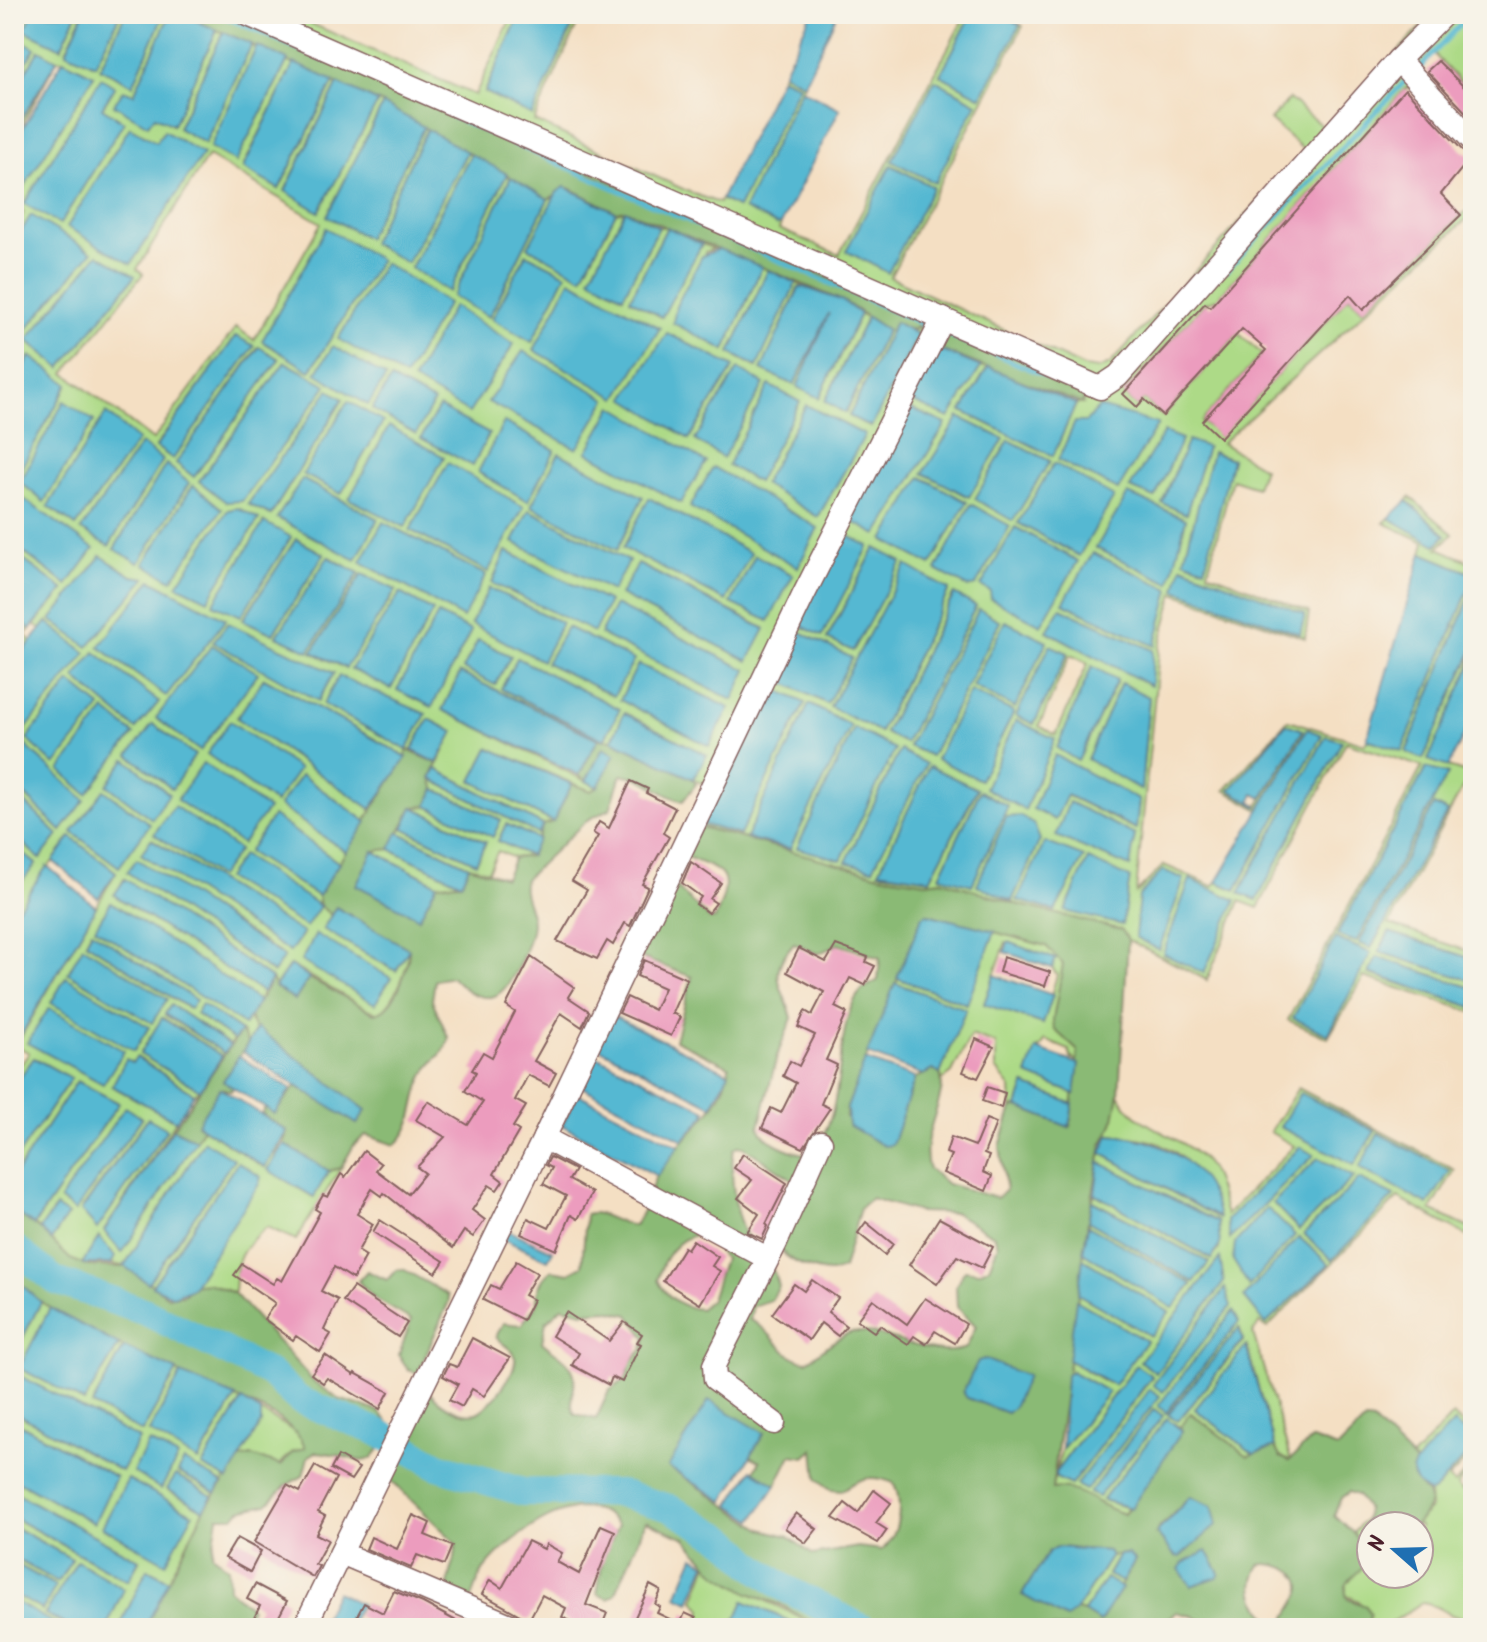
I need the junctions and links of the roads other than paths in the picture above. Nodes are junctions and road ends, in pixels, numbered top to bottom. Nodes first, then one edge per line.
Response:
1 (246, 14) edge
2 (1444, 14) edge
3 (1407, 70) junction
4 (1473, 141) edge
5 (939, 328) junction
6 (544, 1138) junction
7 (821, 1142) dead end
8 (767, 1258) junction
9 (774, 1423) dead end
10 (341, 1553) junction
11 (304, 1628) edge
12 (517, 1628) edge

1 - 5 street
2 - 3 street
3 - 4 street
3 - 5 street
5 - 6 street
6 - 8 street
6 - 10 street
7 - 8 street
8 - 9 street
10 - 11 street
10 - 12 street

